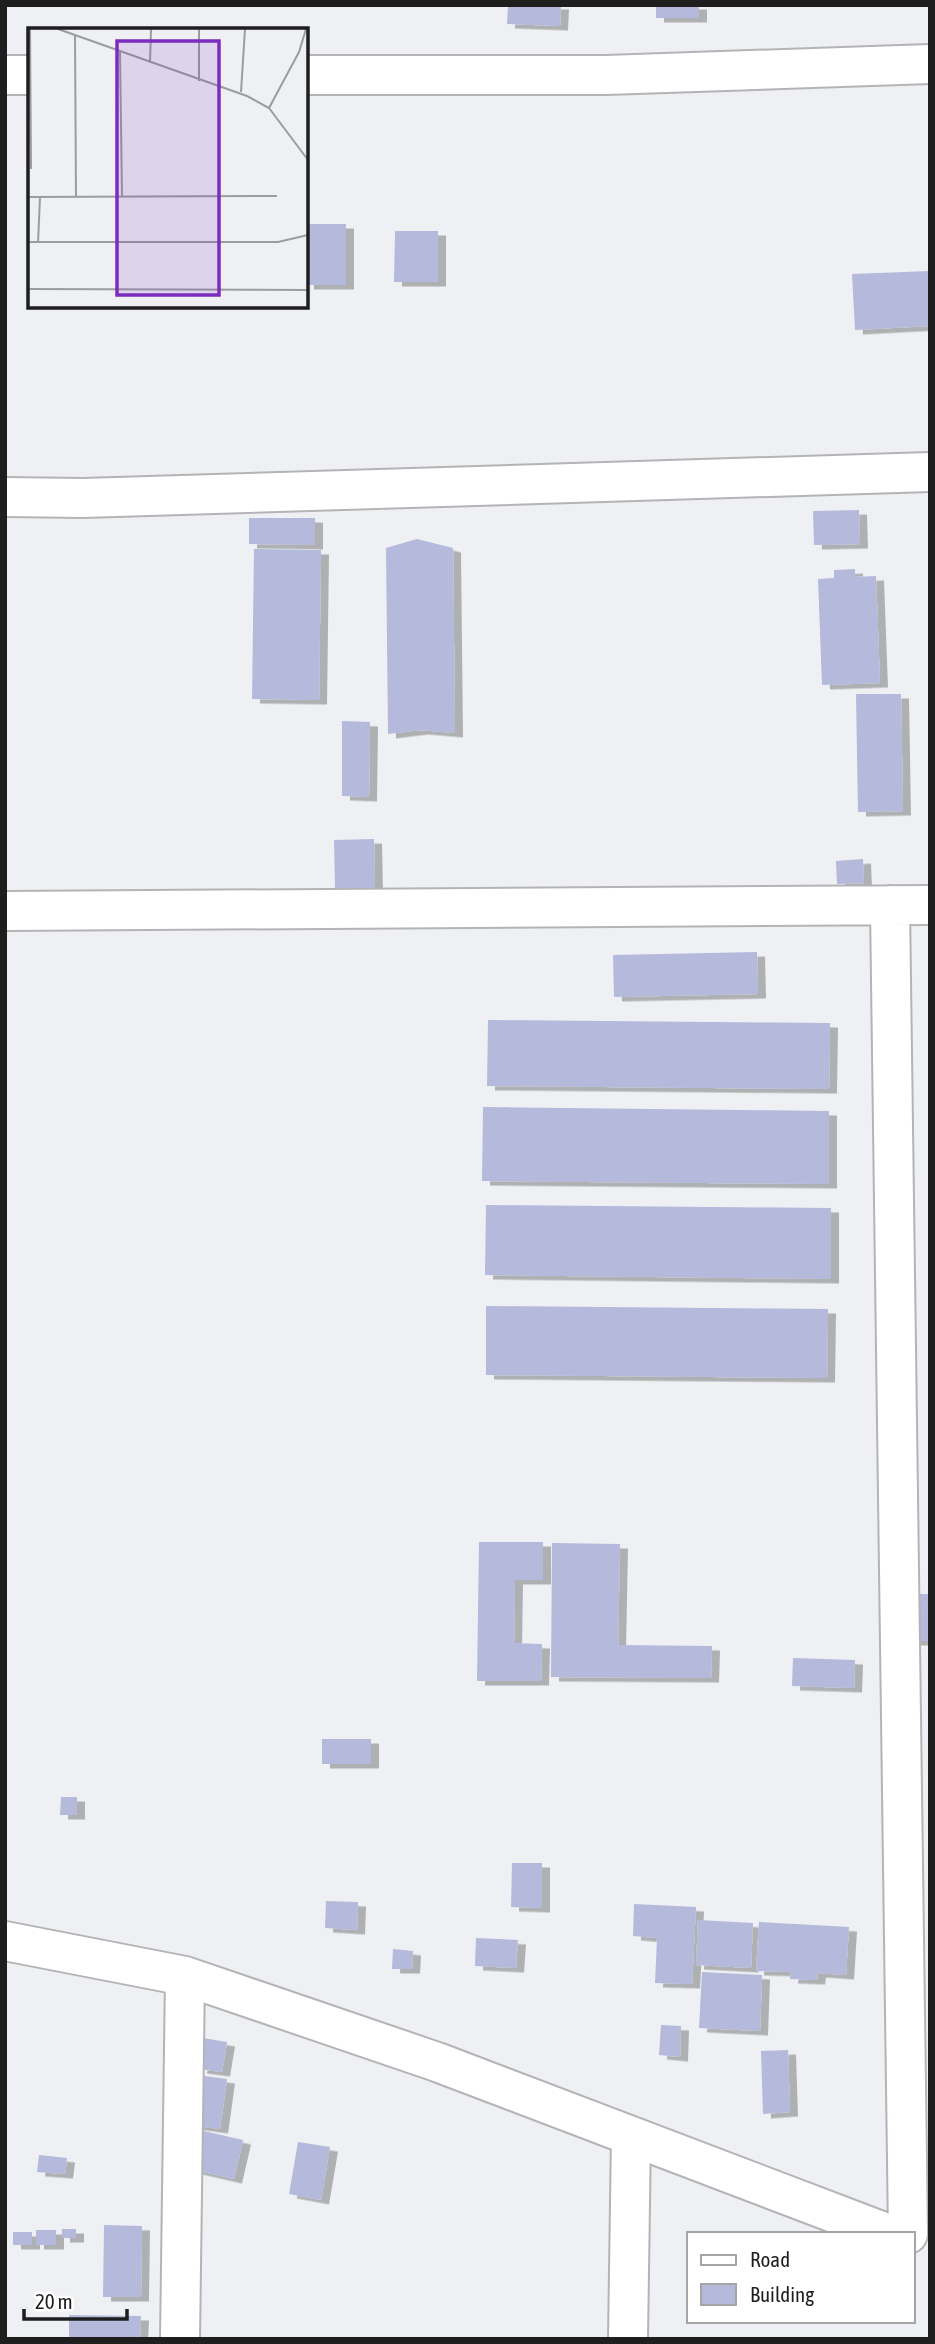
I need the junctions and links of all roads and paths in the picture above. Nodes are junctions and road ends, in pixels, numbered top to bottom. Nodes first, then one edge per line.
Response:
1 (930, 64) edge
2 (5, 75) edge
3 (28, 75) edge
4 (308, 75) edge
5 (930, 472) edge
6 (5, 497) edge
7 (890, 905) junction
8 (930, 905) edge
9 (5, 912) edge
10 (5, 1941) edge
11 (185, 1976) junction
12 (631, 2136) junction
13 (884, 2232) edge
14 (908, 2232) edge
15 (180, 2339) edge
16 (628, 2339) edge

1 - 4 street
2 - 3 street
5 - 6 street
7 - 8 street
7 - 9 street
7 - 14 street
10 - 11 street
11 - 12 street
11 - 15 street
12 - 13 street
12 - 16 street

